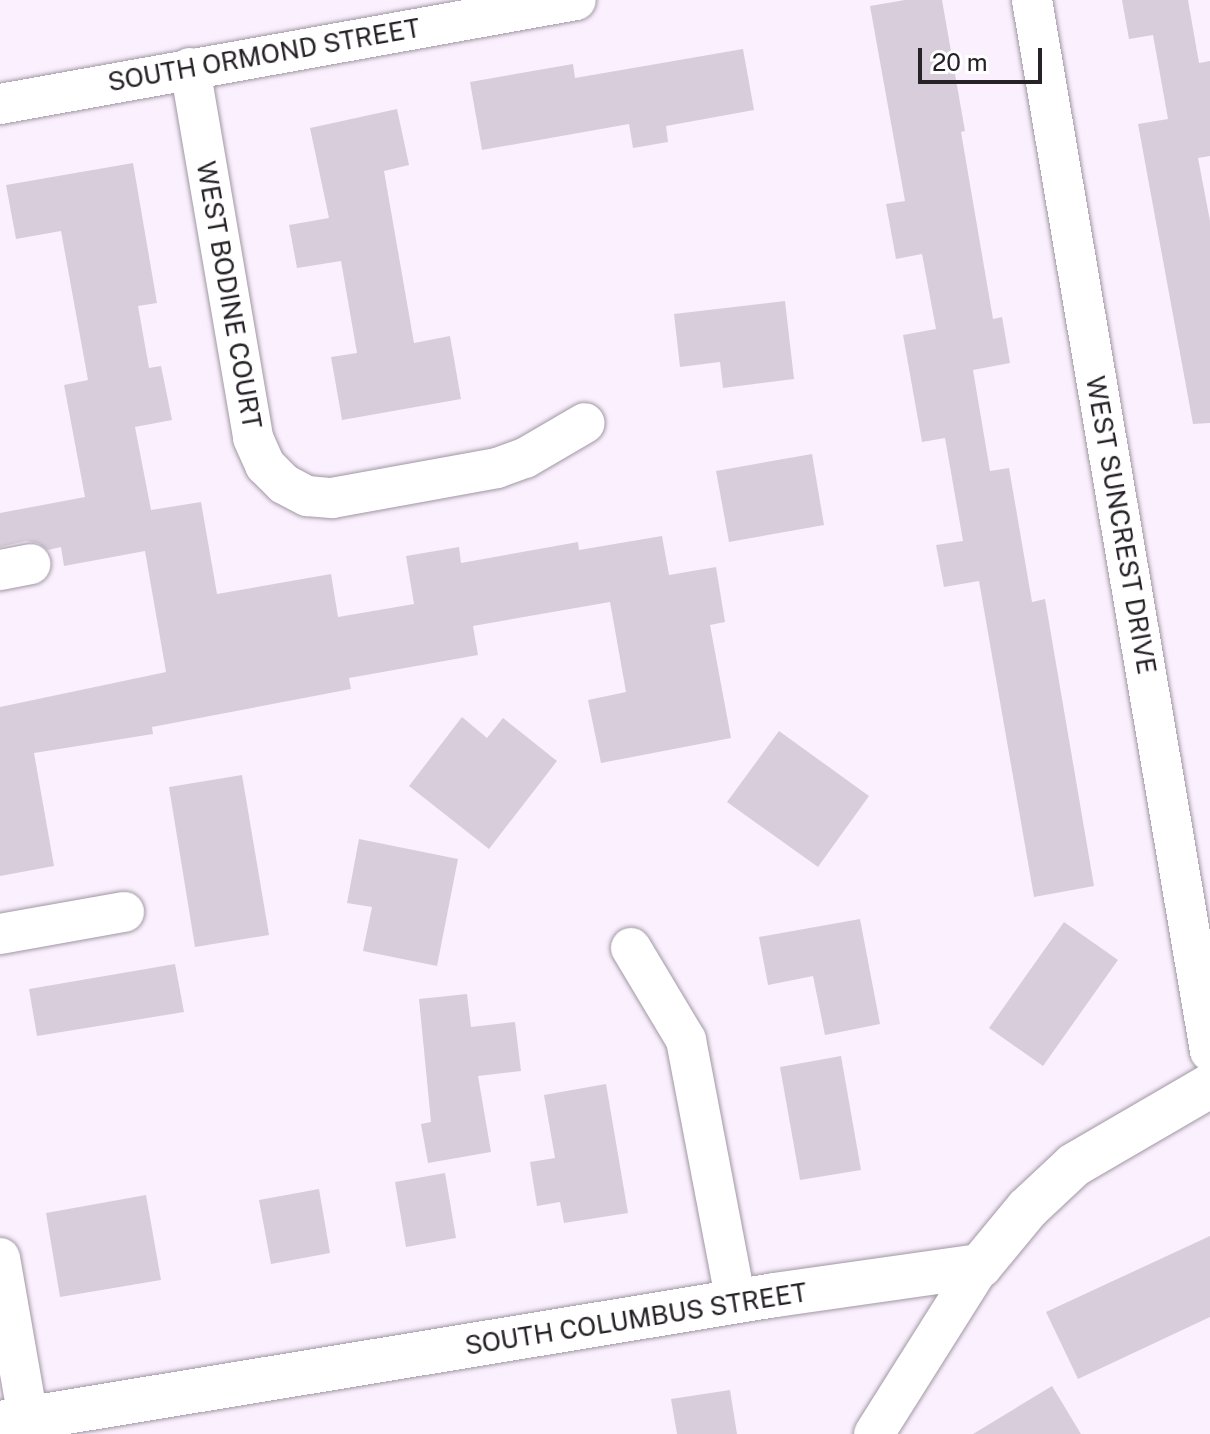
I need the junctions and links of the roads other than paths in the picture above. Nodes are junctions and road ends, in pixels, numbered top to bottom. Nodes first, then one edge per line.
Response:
1 (576, 0) edge
2 (1032, 0) edge
3 (190, 68) junction
4 (0, 104) edge
5 (585, 423) dead end
6 (124, 912) dead end
7 (0, 934) edge
8 (631, 948) dead end
9 (1210, 1051) edge
10 (1210, 1086) edge
11 (0, 1258) edge
12 (980, 1266) junction
13 (736, 1302) junction
14 (14, 1420) edge
15 (874, 1434) edge

1 - 3 street, SOUTH ORMOND STREET
2 - 9 street, WEST SUNCREST DRIVE
3 - 4 street, SOUTH ORMOND STREET
3 - 5 street, WEST BODINE COURT
6 - 7 street
8 - 13 street
10 - 12 street
11 - 14 street
12 - 13 street, SOUTH COLUMBUS STREET
12 - 15 street
13 - 14 street, SOUTH COLUMBUS STREET

